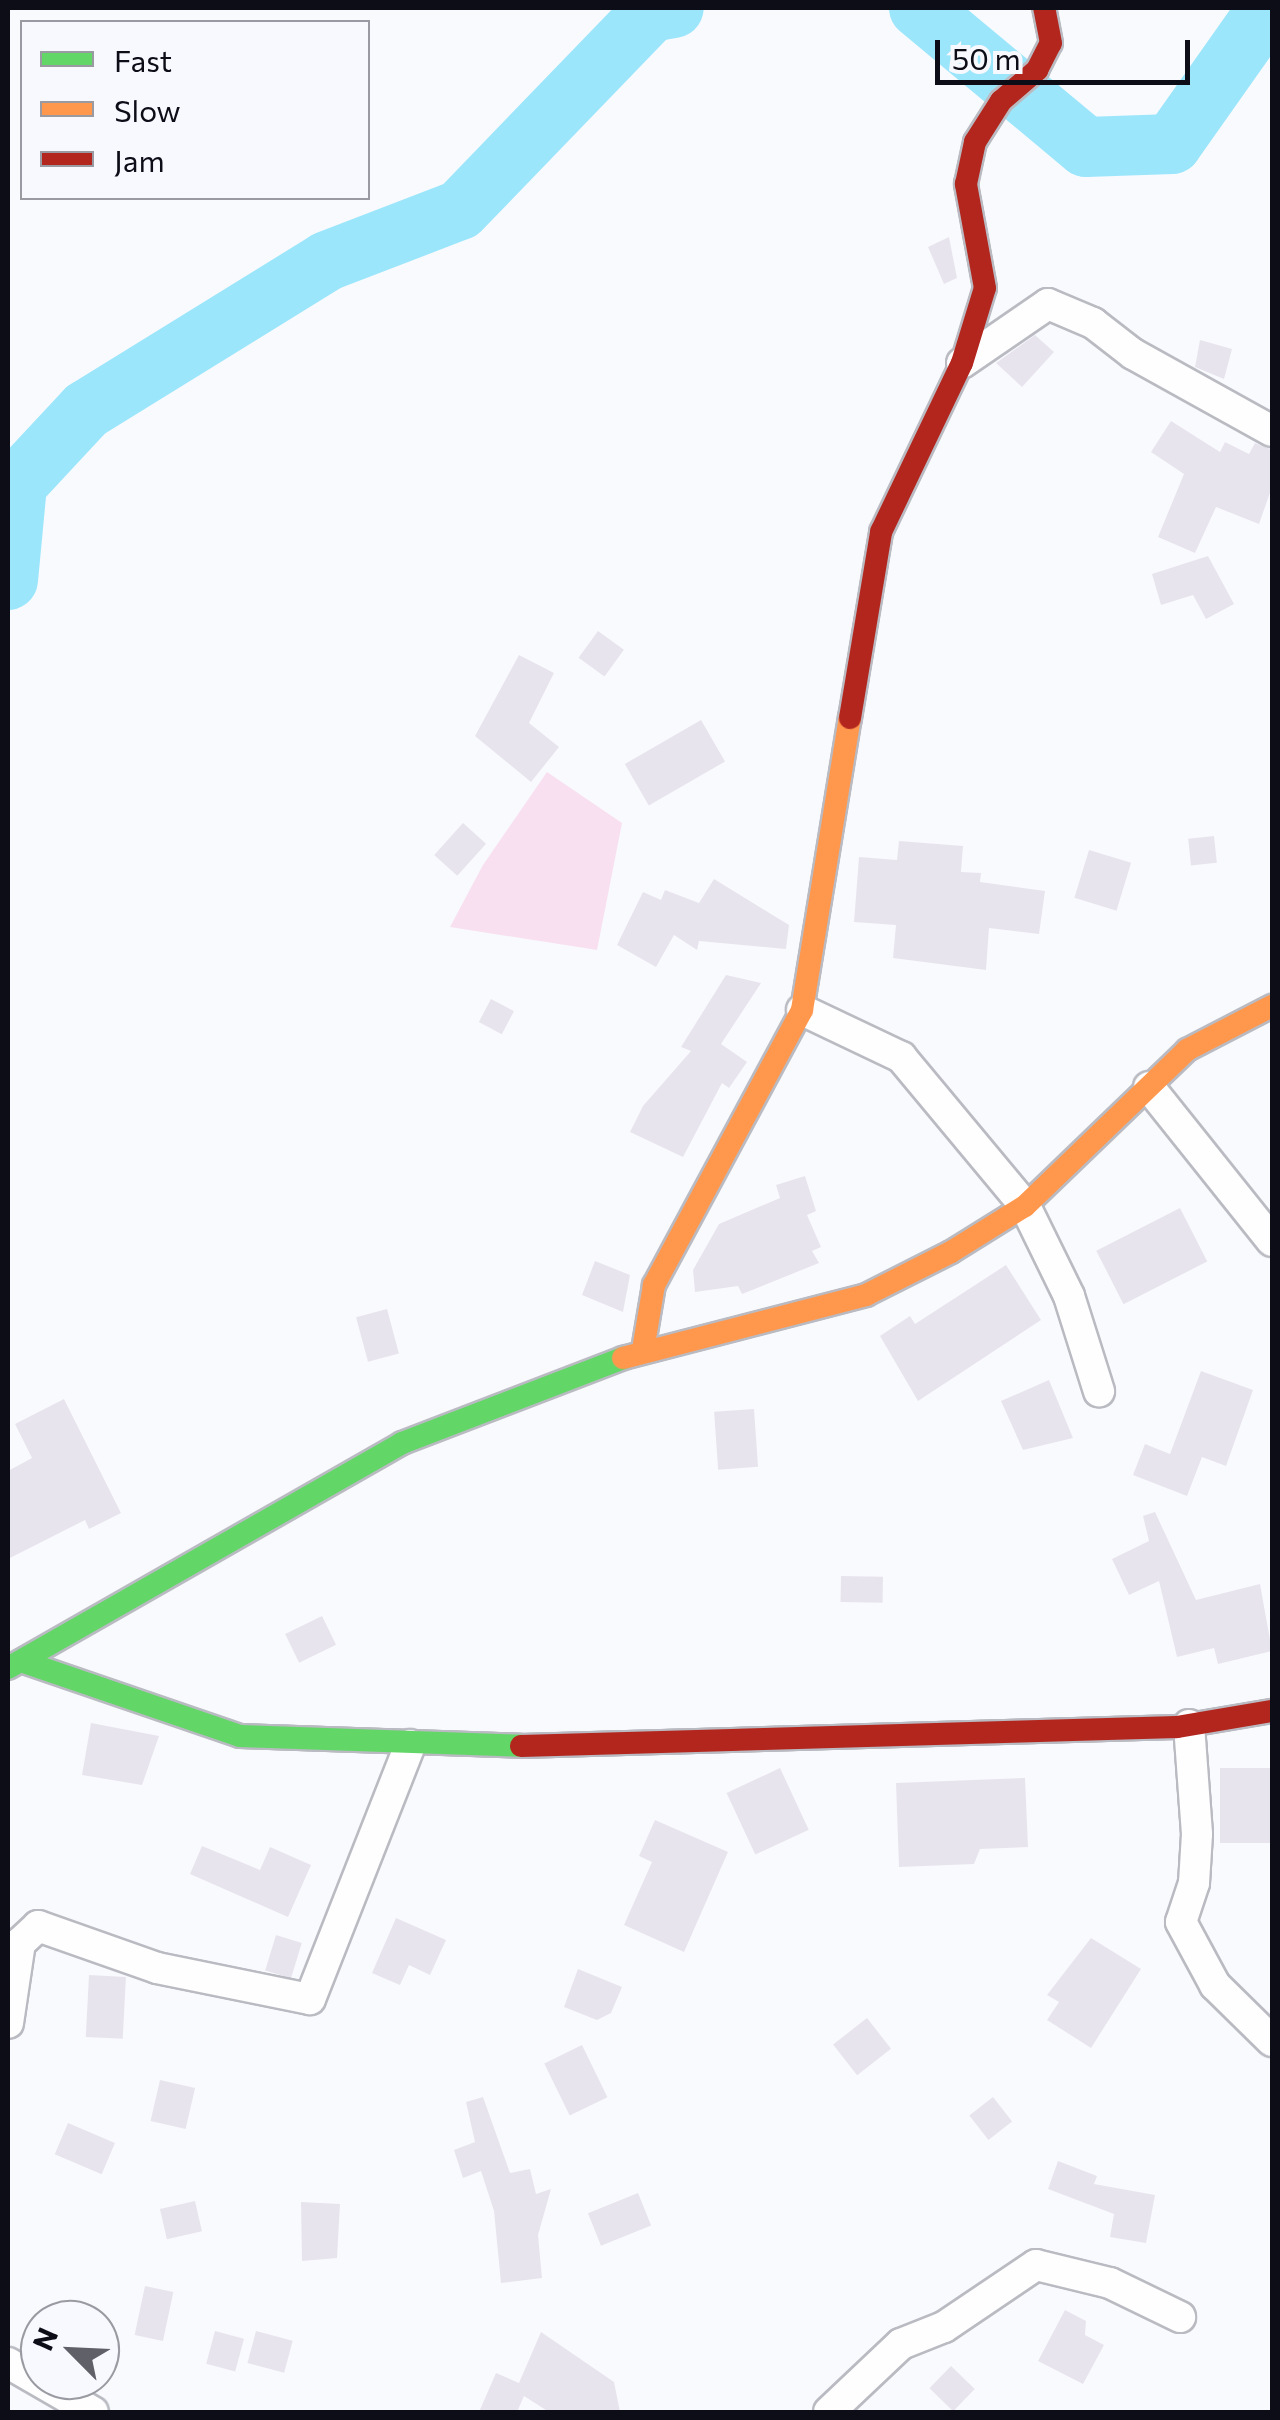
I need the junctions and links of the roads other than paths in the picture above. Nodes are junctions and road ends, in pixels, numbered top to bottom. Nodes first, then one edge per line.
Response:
1 (1044, 8) edge
2 (962, 363) junction
3 (1272, 430) edge
4 (1272, 1006) edge
5 (802, 1010) junction
6 (1149, 1087) junction
7 (1025, 1206) junction
8 (1272, 1242) edge
9 (643, 1350) junction
10 (1099, 1391) dead end
11 (16, 1665) edge
12 (1272, 1711) edge
13 (1189, 1725) junction
14 (410, 1745) junction
15 (8, 2023) edge
16 (1272, 2041) edge
17 (1180, 2317) dead end
18 (8, 2363) edge
19 (53, 2401) edge
20 (94, 2412) edge
21 (829, 2412) edge

1 - 2 street
2 - 3 street
2 - 5 street
4 - 6 street
5 - 7 street
5 - 9 street
6 - 7 street
6 - 8 street
7 - 9 street
7 - 10 street
9 - 11 street
11 - 14 street
12 - 13 street
13 - 14 street
13 - 16 street
14 - 15 street
17 - 21 street
18 - 19 street
19 - 20 street

